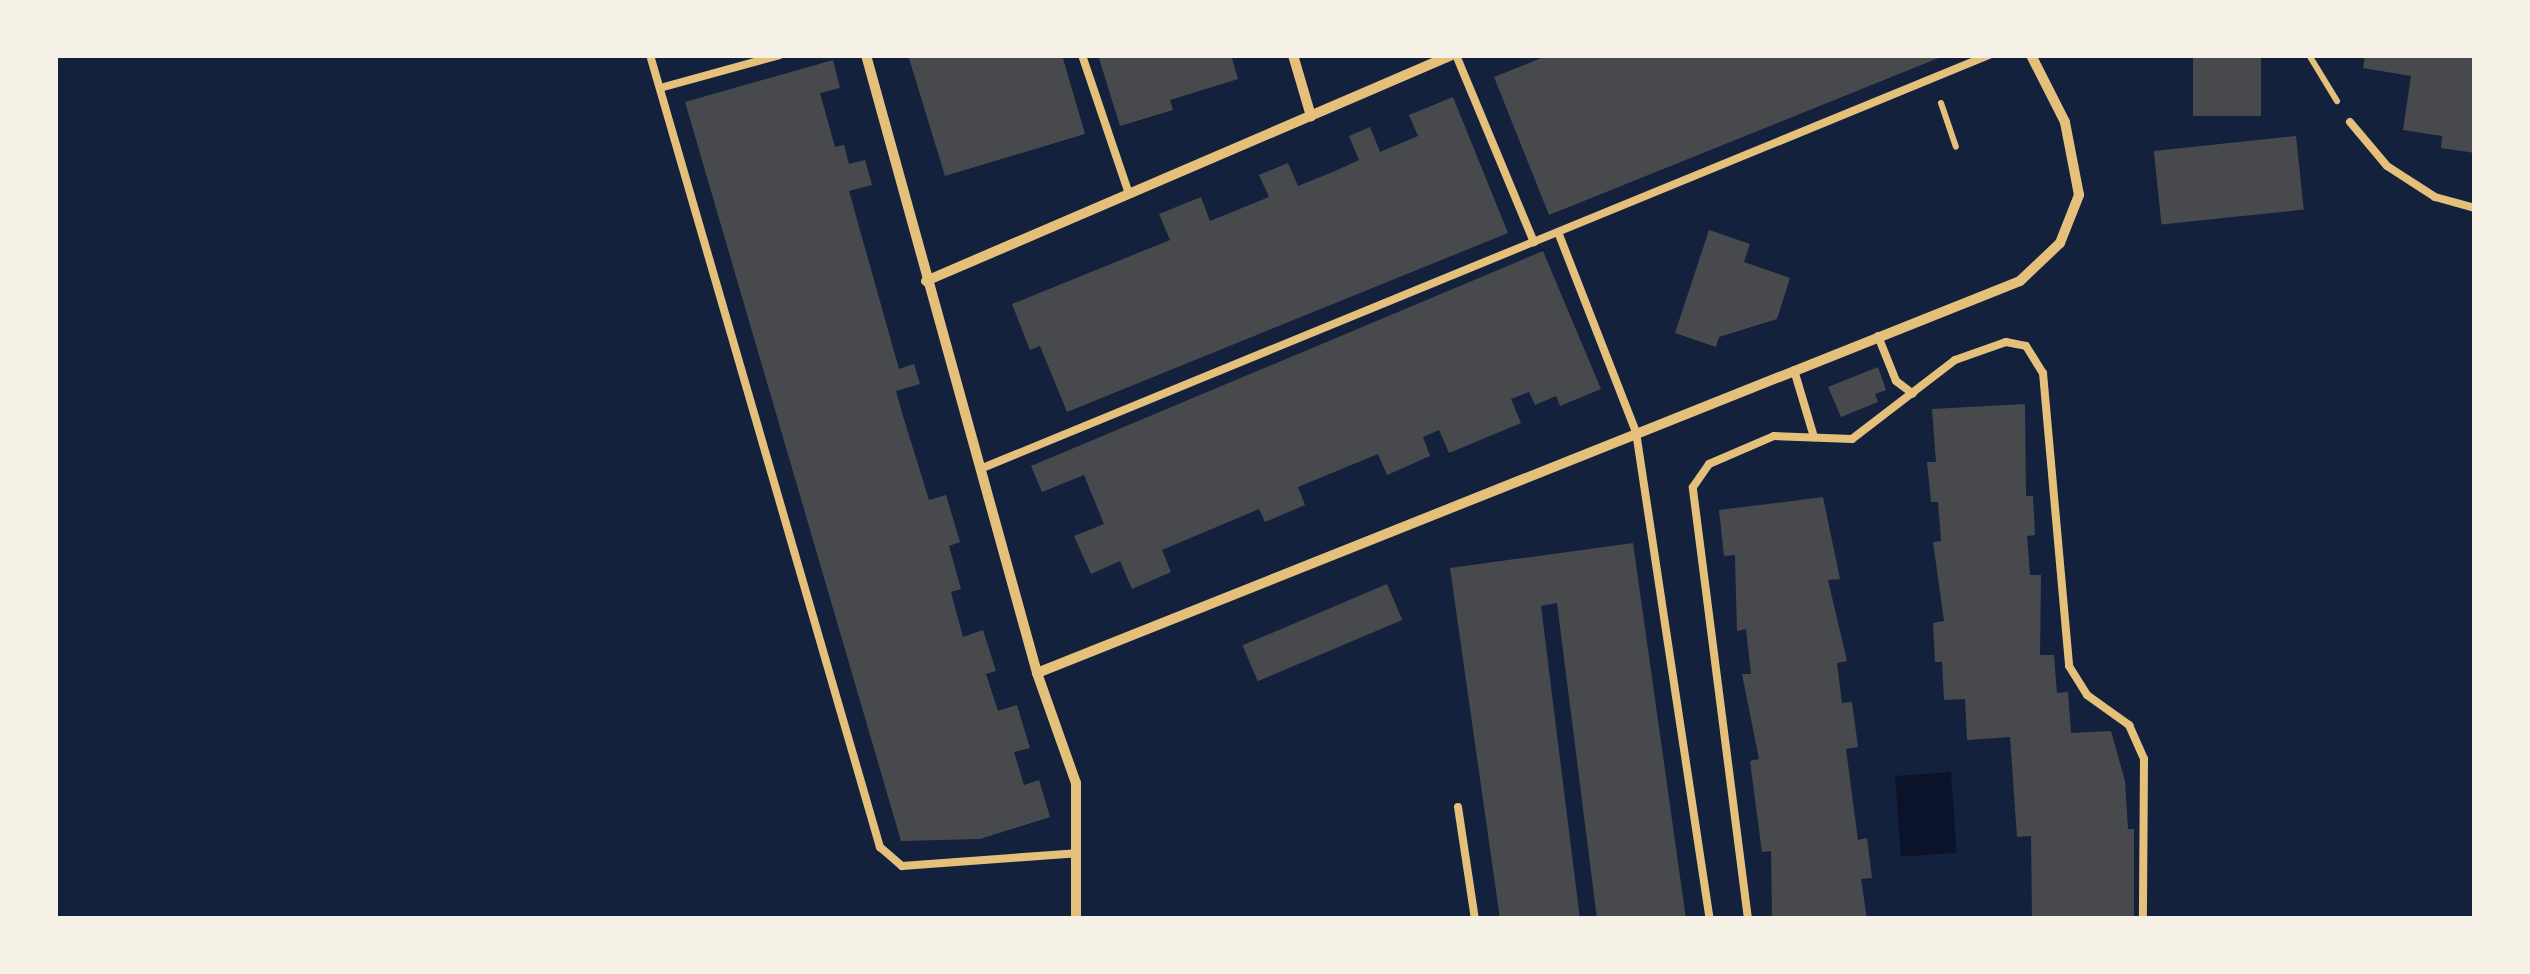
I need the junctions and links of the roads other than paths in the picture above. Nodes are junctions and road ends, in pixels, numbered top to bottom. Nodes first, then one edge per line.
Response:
1 (650, 55) edge
2 (780, 55) edge
3 (866, 55) edge
4 (1082, 55) edge
5 (1293, 55) edge
6 (1454, 55) edge
7 (1988, 55) edge
8 (2031, 55) edge
9 (660, 88) junction
10 (1311, 116) junction
11 (2350, 122) road end
12 (1129, 194) junction
13 (2475, 208) edge
14 (1558, 232) junction
15 (1534, 242) junction
16 (926, 281) junction
17 (1878, 336) junction
18 (1794, 369) junction
19 (1913, 394) junction
20 (1636, 432) junction
21 (1814, 436) junction
22 (979, 470) junction
23 (1037, 673) junction
24 (1458, 807) dead end
25 (1081, 852) junction
26 (1076, 919) edge
27 (1475, 919) edge
28 (1710, 919) edge
29 (1748, 919) edge
30 (2142, 919) edge

1 - 9 lane
2 - 9 lane
3 - 16 street
4 - 12 lane
5 - 10 street
6 - 10 street
6 - 15 lane
7 - 14 lane
8 - 17 street
9 - 25 lane
10 - 12 street
11 - 13 lane
12 - 16 street
14 - 15 lane
14 - 20 lane
15 - 22 lane
16 - 22 street
17 - 18 street
17 - 19 lane
18 - 20 street
18 - 21 lane
19 - 21 lane
19 - 30 lane
20 - 23 street
20 - 28 lane
21 - 29 lane
22 - 23 street
23 - 25 street
24 - 27 lane
25 - 26 street

